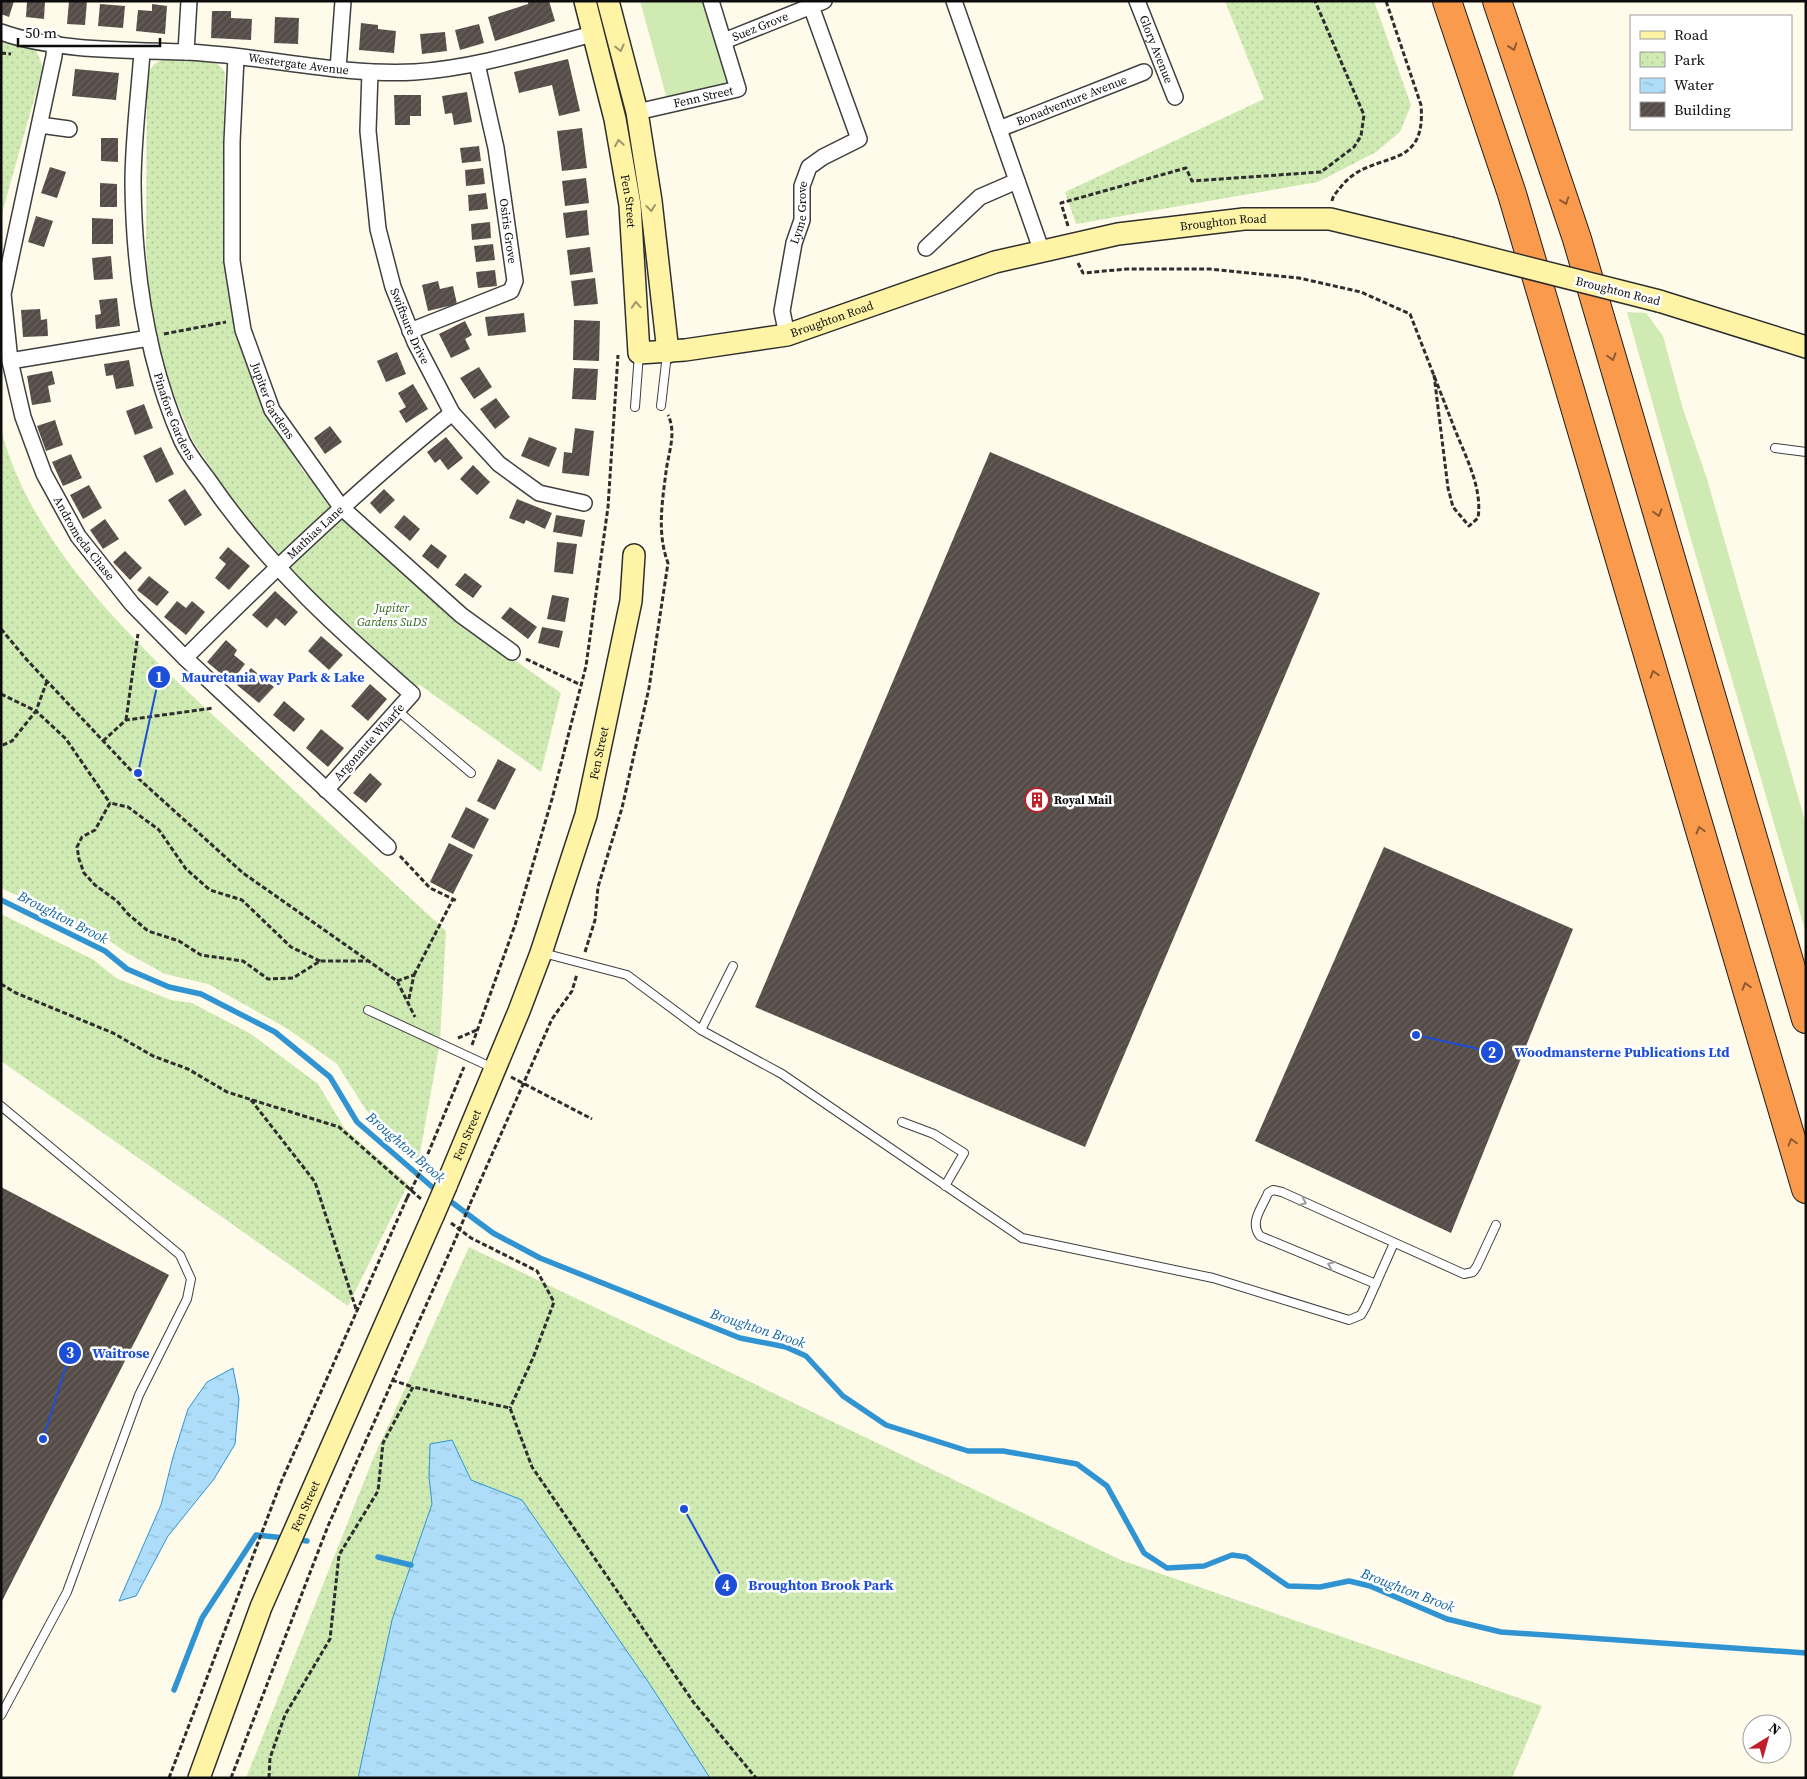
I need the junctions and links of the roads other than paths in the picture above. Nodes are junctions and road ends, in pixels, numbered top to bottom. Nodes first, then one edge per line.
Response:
1 (190, 1) edge
2 (344, 1) edge
3 (585, 1) edge
4 (608, 1) edge
5 (711, 1) edge
6 (954, 1) edge
7 (1137, 1) edge
8 (1447, 1) edge
9 (1497, 1) edge
10 (817, 4) edge
11 (1, 32) edge
12 (593, 34) junction
13 (724, 41) junction
14 (55, 43) junction
15 (142, 52) junction
16 (186, 52) junction
17 (236, 57) junction
18 (477, 64) junction
19 (338, 69) junction
20 (370, 72) junction
21 (1144, 72) dead end
22 (1175, 97) dead end
23 (637, 112) junction
24 (40, 125) junction
25 (69, 129) dead end
26 (999, 129) junction
27 (1017, 181) junction
28 (926, 248) dead end
29 (1042, 252) junction
30 (410, 331) junction
31 (156, 336) junction
32 (787, 336) junction
33 (1806, 347) edge
34 (668, 352) junction
35 (639, 353) junction
36 (10, 361) junction
37 (662, 404) road end
38 (636, 407) dead end
39 (452, 412) junction
40 (1775, 448) dead end
41 (1806, 452) edge
42 (584, 503) dead end
43 (341, 507) junction
44 (634, 555) dead end
45 (275, 567) junction
46 (512, 652) road end
47 (185, 658) junction
48 (412, 694) joint
49 (398, 711) junction
50 (471, 773) dead end
51 (326, 790) junction
52 (388, 847) road end
53 (541, 953) junction
54 (733, 966) dead end
55 (368, 1010) dead end
56 (1806, 1018) edge
57 (701, 1030) junction
58 (495, 1069) junction
59 (1, 1106) edge
60 (902, 1122) dead end
61 (945, 1186) junction
62 (1806, 1189) edge
63 (1496, 1225) dead end
64 (1394, 1243) junction
65 (1376, 1284) junction
66 (1, 1715) edge
67 (199, 1778) edge

1 - 16 street
2 - 19 street
3 - 12 street, Fen Street
4 -> 23 street, Fen Street
5 - 13 street, Fenn Street
6 - 26 street
7 - 22 street, Glory Avenue
62 -> 8 highway
9 -> 56 highway
10 - 13 street, Suez Grove
10 - 32 street, Lyme Grove
11 - 14 street, Westergate Avenue
12 - 18 street, Westergate Avenue
35 -> 12 street, Fen Street
13 - 23 street, Fenn Street
14 - 15 street, Westergate Avenue
14 - 24 street, Andromeda Chase
15 - 16 street, Westergate Avenue
15 - 31 street, Pinafore Gardens
16 - 17 street, Westergate Avenue
17 - 19 street, Westergate Avenue
17 - 43 street, Jupiter Gardens
18 - 20 street, Westergate Avenue
18 - 30 street, Osiris Grove
19 - 20 street, Westergate Avenue
20 - 30 street, Swiftsure Drive
21 - 26 street, Bonadventure Avenue
23 -> 34 street, Fen Street
24 - 25 street
24 - 36 street, Andromeda Chase
26 - 27 street
27 - 28 street
27 - 29 street
29 - 32 street, Broughton Road
29 - 33 street, Broughton Road, bridge
30 - 39 street, Swiftsure Drive
31 - 36 street
31 - 45 street, Pinafore Gardens
32 - 34 street, Broughton Road
34 - 35 street, Broughton Road
34 - 37 lane, Fen Street
35 - 38 lane, Fen Street
36 - 47 street, Andromeda Chase
39 - 42 street, Swiftsure Drive
39 - 43 street, Mathias Lane
40 - 41 lane
43 - 45 street, Mathias Lane
43 - 46 street, Jupiter Gardens
44 - 53 street, Fen Street
45 - 47 street, Mathias Lane
45 - 48 street, Pinafore Gardens
47 - 51 street, Andromeda Chase
48 - 49 street, Argonaute Wharfe
49 - 50 lane
49 - 51 street, Argonaute Wharfe
51 - 52 street, Andromeda Chase
53 - 57 lane
53 - 58 street, Fen Street
54 - 57 lane
55 - 58 lane
57 - 61 lane
58 - 67 street, Fen Street, bridge
59 - 66 lane
60 - 61 lane
61 - 65 lane
63 - 64 lane
64 - 65 lane
65 -> 64 lane

